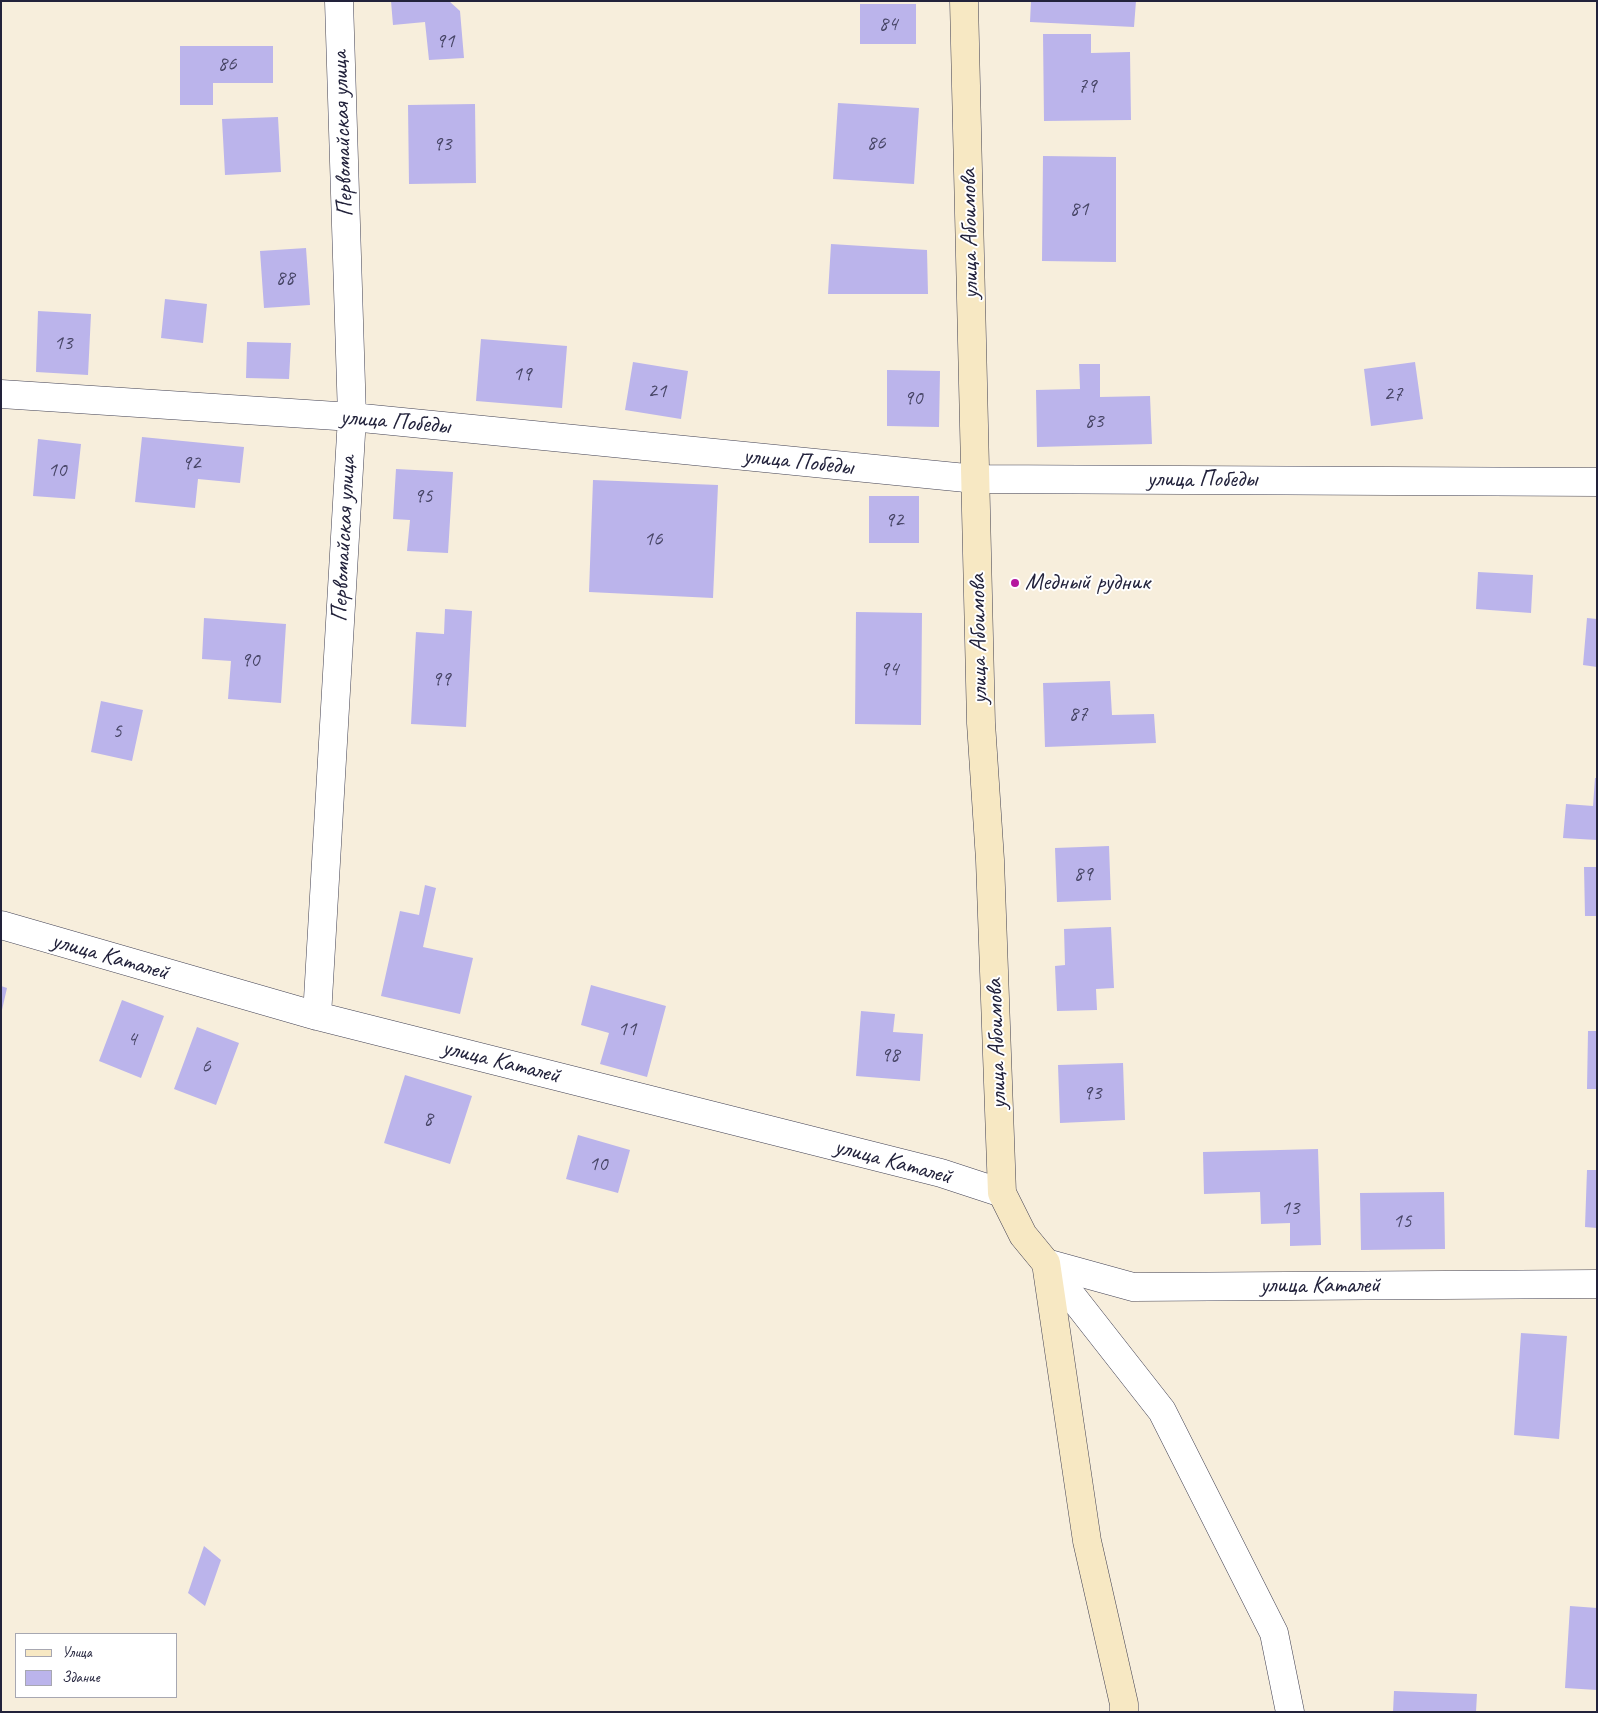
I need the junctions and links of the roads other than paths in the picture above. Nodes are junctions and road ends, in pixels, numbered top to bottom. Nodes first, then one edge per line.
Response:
1 (339, 1) edge
2 (964, 1) edge
3 (1, 394) edge
4 (352, 417) junction
5 (976, 479) junction
6 (1597, 482) edge
7 (1, 925) edge
8 (317, 1016) junction
9 (1002, 1193) junction
10 (1046, 1263) junction
11 (1597, 1284) edge
12 (1124, 1712) edge
13 (1290, 1712) edge

1 - 4 street, Первомайская улица
2 - 5 main road, улица Абоимова
3 - 4 street, улица Победы
4 - 5 street, улица Победы
4 - 8 street, Первомайская улица
5 - 6 street, улица Победы
5 - 9 main road, улица Абоимова
7 - 8 street, улица Каталей
8 - 9 street, улица Каталей
9 - 10 main road, улица Абоимова
10 - 11 street, улица Каталей
10 - 12 main road
10 - 13 street

